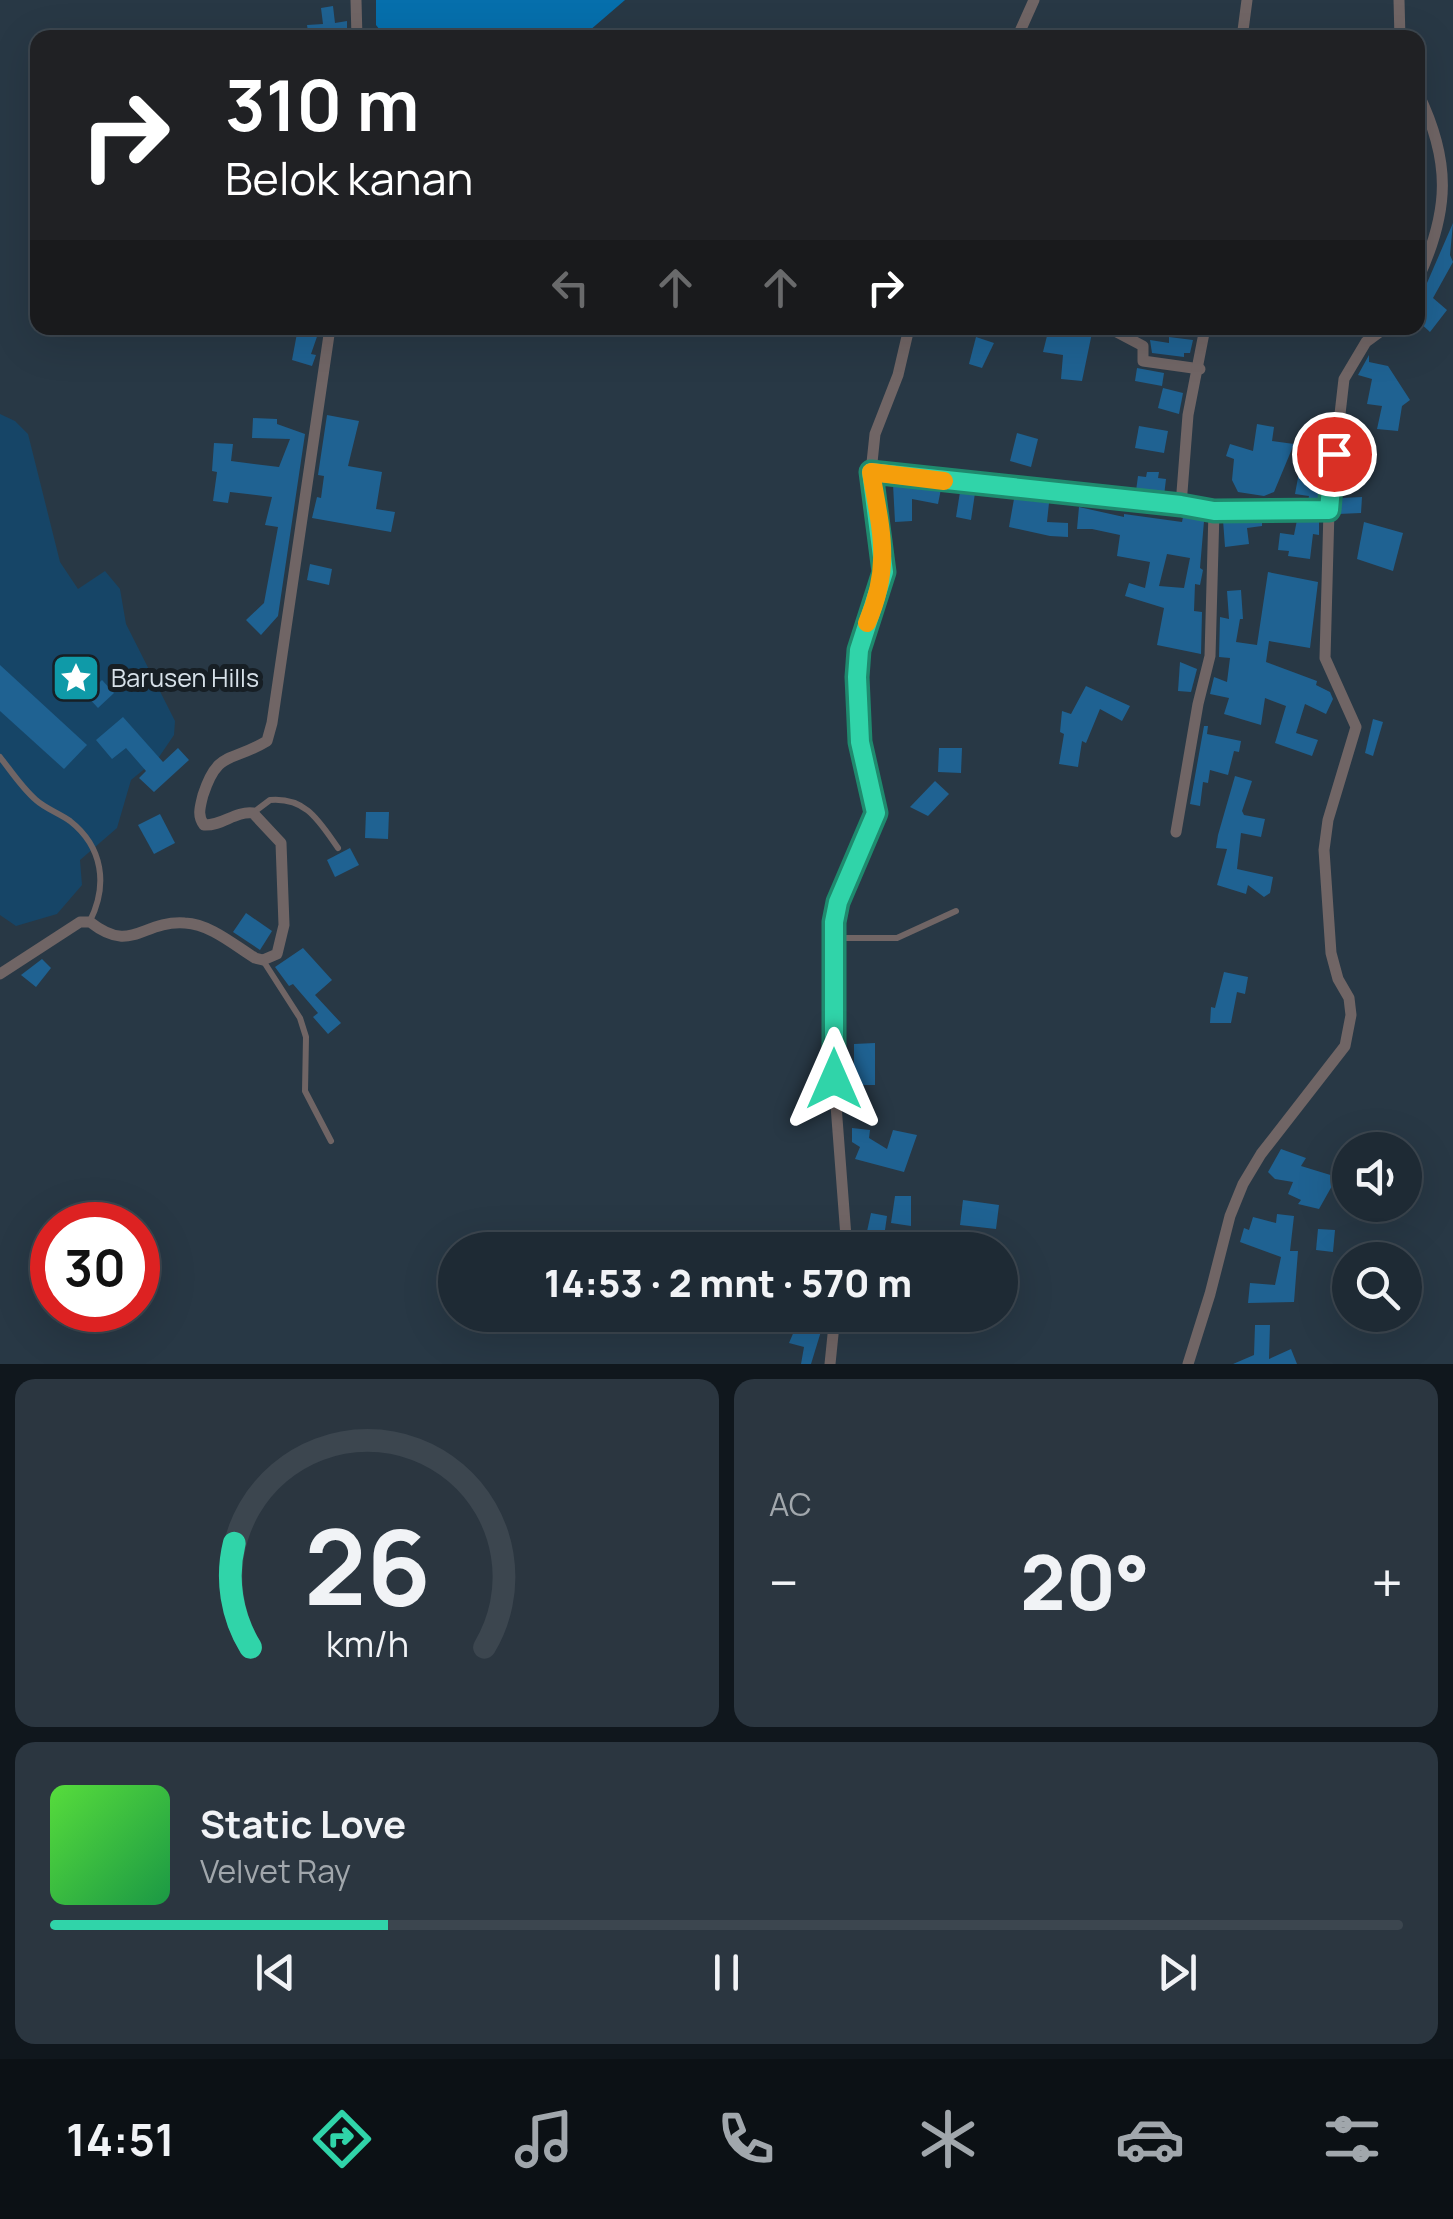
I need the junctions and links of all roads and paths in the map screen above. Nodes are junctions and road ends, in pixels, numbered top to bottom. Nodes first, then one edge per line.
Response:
1 (356, 0) edge
2 (1034, 0) edge
3 (1246, 0) edge
4 (1399, 0) edge
5 (357, 30) edge
6 (1021, 30) edge
7 (1243, 30) edge
8 (1400, 30) edge
9 (1425, 108) edge
10 (1425, 262) edge
11 (329, 335) edge
12 (907, 335) edge
13 (1122, 335) edge
14 (1204, 335) edge
15 (1376, 335) edge
16 (1200, 369) junction
17 (871, 472) junction
18 (1181, 505) junction
19 (1329, 510) junction
20 (1214, 511) junction
21 (0, 756) edge
22 (253, 813) junction
23 (1176, 832) dead end
24 (338, 848) dead end
25 (956, 910) dead end
26 (90, 922) junction
27 (833, 938) junction
28 (263, 960) junction
29 (0, 974) edge
30 (330, 1141) dead end
31 (846, 1232) edge
32 (833, 1332) edge
33 (830, 1364) edge
34 (1188, 1364) edge

1 - 5 street
2 - 6 street
3 - 7 street
4 - 8 street
9 - 10 street
11 - 22 street
12 - 17 street
13 - 16 street
14 - 16 street
15 - 19 street
16 - 18 street
17 - 18 street
17 - 27 street
18 - 20 street
19 - 20 street
19 - 34 street
20 - 23 street
21 - 26 lane
22 - 24 lane
22 - 28 street
25 - 27 lane
26 - 28 street
26 - 29 street
27 - 31 street
28 - 30 lane
32 - 33 street

